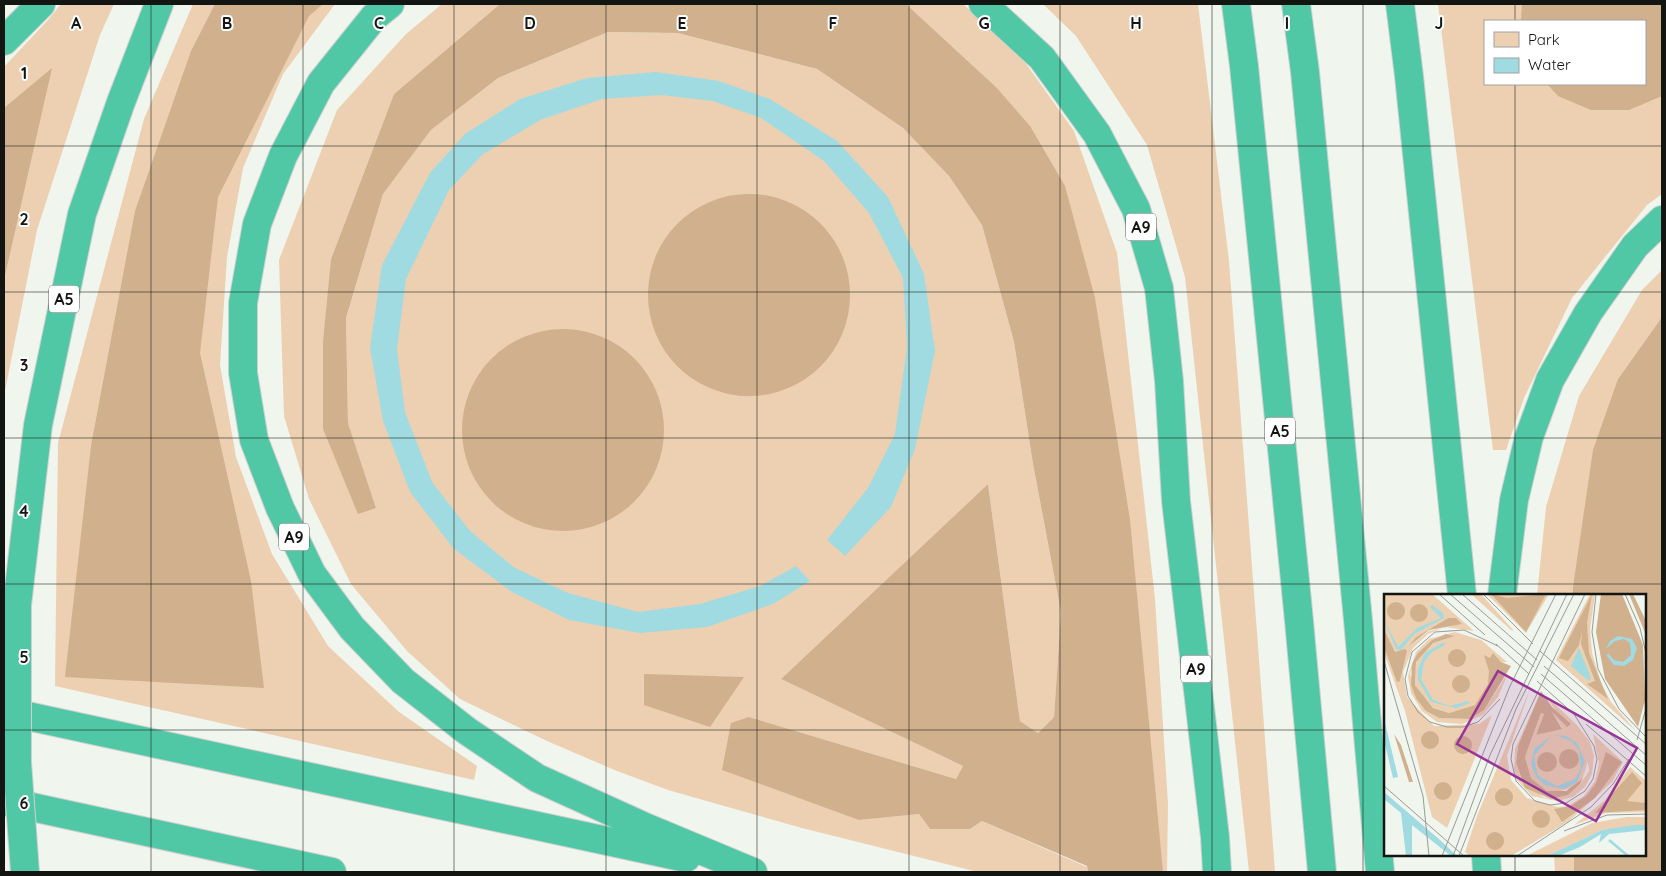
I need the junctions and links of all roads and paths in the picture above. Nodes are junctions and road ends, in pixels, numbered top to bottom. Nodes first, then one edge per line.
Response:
1 (40, 4) edge
2 (159, 4) edge
3 (390, 4) edge
4 (983, 4) edge
5 (1236, 4) edge
6 (1296, 4) edge
7 (1400, 4) edge
8 (4, 41) edge
9 (1662, 220) edge
10 (1462, 594) edge
11 (1502, 594) edge
12 (4, 711) edge
13 (4, 801) edge
14 (1321, 866) edge
15 (25, 872) edge
16 (332, 872) edge
17 (752, 872) edge
18 (1217, 872) edge
19 (1380, 872) edge

1 - 8 highway
2 - 15 highway, A5, bridge
3 - 17 highway, A9
4 - 18 highway, A9
5 - 14 highway, A5
6 - 19 highway
7 - 10 highway
9 - 11 highway
12 - 17 highway, A9
13 - 16 highway

